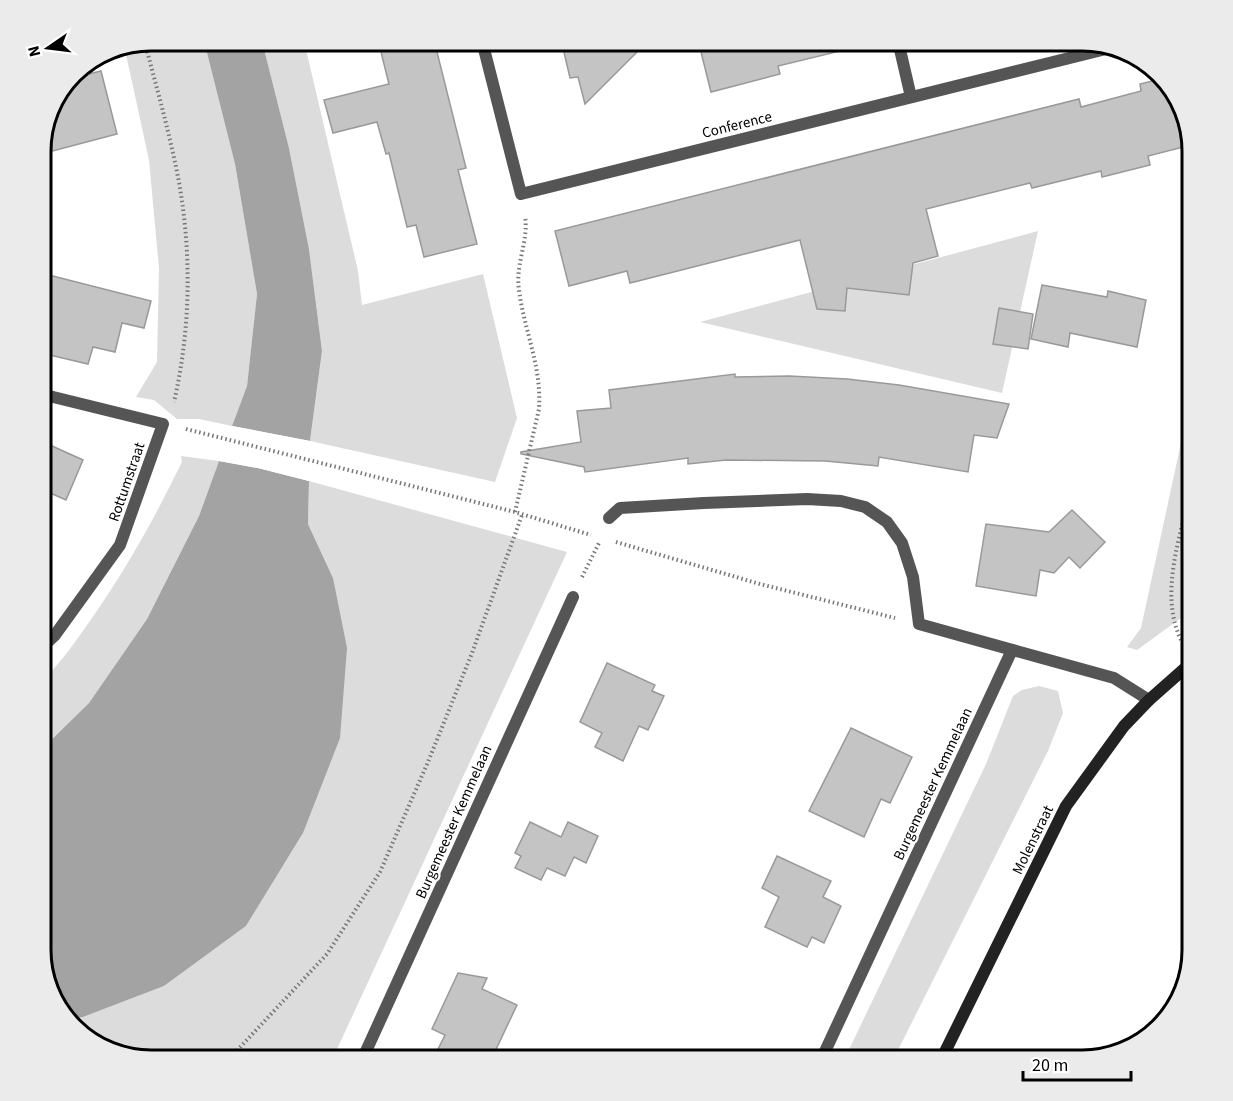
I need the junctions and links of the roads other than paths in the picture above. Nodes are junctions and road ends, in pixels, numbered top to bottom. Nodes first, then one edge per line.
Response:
1 (485, 51) edge
2 (901, 51) edge
3 (1093, 52) edge
4 (911, 97) junction
5 (51, 396) edge
6 (609, 518) dead end
7 (573, 597) road end
8 (51, 639) edge
9 (1012, 650) junction
10 (1182, 671) edge
11 (1149, 700) junction
12 (367, 1050) edge
13 (826, 1050) edge
14 (946, 1050) edge

1 - 4 street, Conference
2 - 4 street
3 - 4 street, Conference
5 - 8 street, Rottumstraat
6 - 9 street
7 - 12 street, Burgemeester Kemmelaan
9 - 11 street
9 - 13 street, Burgemeester Kemmelaan
10 - 11 street, Molenstraat
11 - 14 street, Molenstraat

